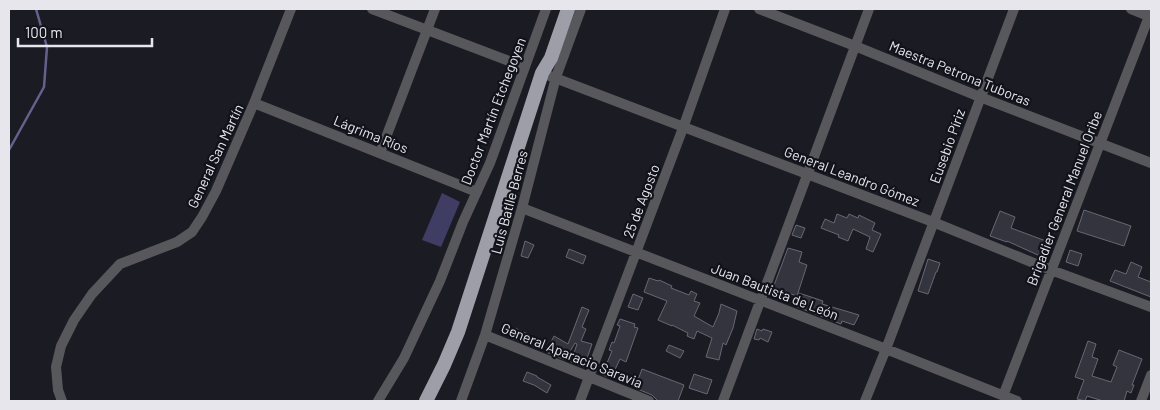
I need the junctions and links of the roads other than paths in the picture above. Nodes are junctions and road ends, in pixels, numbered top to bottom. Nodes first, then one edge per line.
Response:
1 (291, 9) edge
2 (372, 9) edge
3 (435, 9) edge
4 (546, 9) edge
5 (559, 9) edge
6 (568, 9) edge
7 (582, 9) edge
8 (725, 9) edge
9 (759, 9) edge
10 (869, 9) edge
11 (1014, 9) edge
12 (1131, 9) edge
13 (1151, 14) edge
14 (427, 30) junction
15 (855, 46) junction
16 (525, 67) junction
17 (542, 73) junction
18 (556, 77) junction
19 (980, 97) junction
20 (254, 103) junction
21 (683, 128) junction
22 (1101, 143) junction
23 (380, 153) junction
24 (1151, 163) edge
25 (808, 175) junction
26 (477, 192) junction
27 (522, 208) junction
28 (933, 222) junction
29 (636, 252) junction
30 (1051, 270) junction
31 (760, 301) junction
32 (1151, 307) edge
33 (485, 335) junction
34 (886, 349) junction
35 (1151, 375) edge
36 (589, 377) junction
37 (1003, 396) junction
38 (62, 401) edge
39 (378, 401) edge
40 (426, 401) edge
41 (461, 401) edge
42 (580, 401) edge
43 (649, 401) edge
44 (723, 401) edge
45 (865, 401) edge
46 (1017, 401) edge
47 (1140, 401) edge

1 - 20 street, General San Martín
2 - 14 street
3 - 14 street
4 - 16 street, Doctor Martín Etchegoyen
5 - 17 highway
6 - 17 highway
7 - 18 street, Luis Batlle Berres
8 - 21 street, 25 de Agosto
9 - 15 street, Maestra Petrona Tuboras
10 - 15 street
11 - 19 street, Eusebio Píriz
12 - 13 street
13 - 22 street, Brigadier General Manuel Oribe
14 - 16 street
14 - 23 street
15 - 19 street, Maestra Petrona Tuboras
15 - 25 street
16 - 26 street, Doctor Martín Etchegoyen
17 - 18 street, General Leandro Gómez
17 - 40 highway
18 - 21 street, General Leandro Gómez
18 - 27 street, Luis Batlle Berres
19 - 22 street, Maestra Petrona Tuboras
19 - 28 street, Eusebio Píriz
20 - 23 street, Lágrima Ríos
20 - 38 street, General San Martín
21 - 25 street, General Leandro Gómez
21 - 29 street, 25 de Agosto
22 - 24 street, Maestra Petrona Tuboras
22 - 30 street, Brigadier General Manuel Oribe
23 - 26 street, Lágrima Ríos
25 - 28 street, General Leandro Gómez
25 - 31 street
26 - 39 street, Doctor Martín Etchegoyen
27 - 29 street, Juan Bautista de León
27 - 33 street, Luis Batlle Berres
28 - 30 street, General Leandro Gómez
28 - 34 street, Eusebio Píriz
29 - 31 street, Juan Bautista de León
29 - 36 street, 25 de Agosto
30 - 32 street, General Leandro Gómez
30 - 37 street, Brigadier General Manuel Oribe
31 - 34 street, Juan Bautista de León
31 - 44 street
33 - 36 street, General Aparacio Saravia
33 - 41 street, Luis Batlle Berres
34 - 37 street, Juan Bautista de León
34 - 45 street, Eusebio Píriz
35 - 47 street
36 - 42 street, 25 de Agosto
36 - 43 street, General Aparacio Saravia
37 - 46 street, Juan Bautista de León

